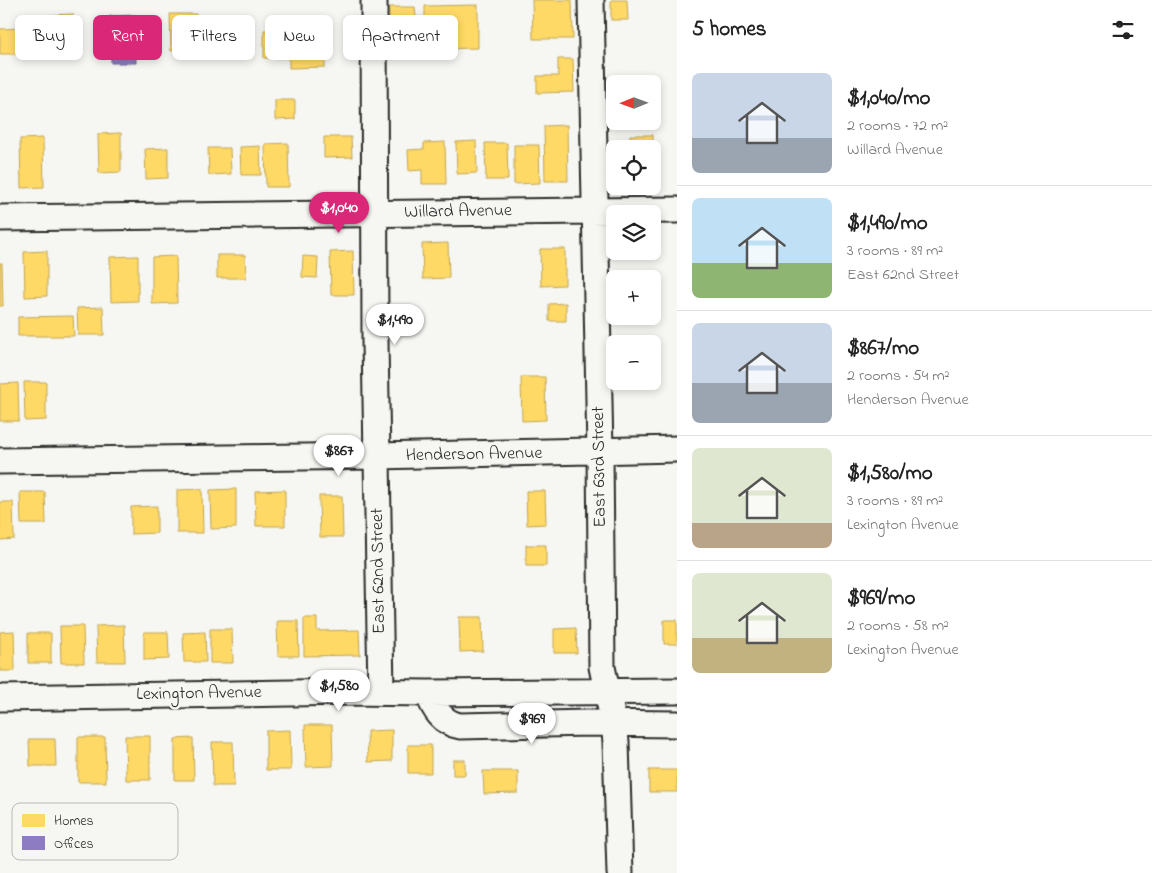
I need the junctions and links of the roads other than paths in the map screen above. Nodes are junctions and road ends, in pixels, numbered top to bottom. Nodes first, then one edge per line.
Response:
1 (374, 0) edge
2 (591, 0) edge
3 (595, 210) junction
4 (677, 210) edge
5 (375, 214) junction
6 (0, 218) edge
7 (677, 449) edge
8 (600, 452) junction
9 (377, 456) junction
10 (0, 461) edge
11 (677, 691) edge
12 (381, 692) junction
13 (606, 692) junction
14 (428, 693) junction
15 (0, 698) edge
16 (614, 724) junction
17 (677, 724) edge
18 (620, 873) edge

1 - 5 street, East 62nd Street
2 - 3 street, East 63rd Street
3 - 4 street, Willard Avenue
3 - 5 street, Willard Avenue
3 - 8 street, East 63rd Street
5 - 6 street, Willard Avenue
5 - 9 street, East 62nd Street
7 - 8 street, Henderson Avenue
8 - 9 street, Henderson Avenue
8 - 13 street, East 63rd Street
9 - 10 street, Henderson Avenue
9 - 12 street, East 62nd Street
11 - 13 street, Lexington Avenue
12 - 14 street, Lexington Avenue
12 - 15 street, Lexington Avenue
13 - 14 street, Lexington Avenue
13 - 16 street, East 63rd Street
14 - 16 street
16 - 17 street
16 - 18 street, East 63rd Street

